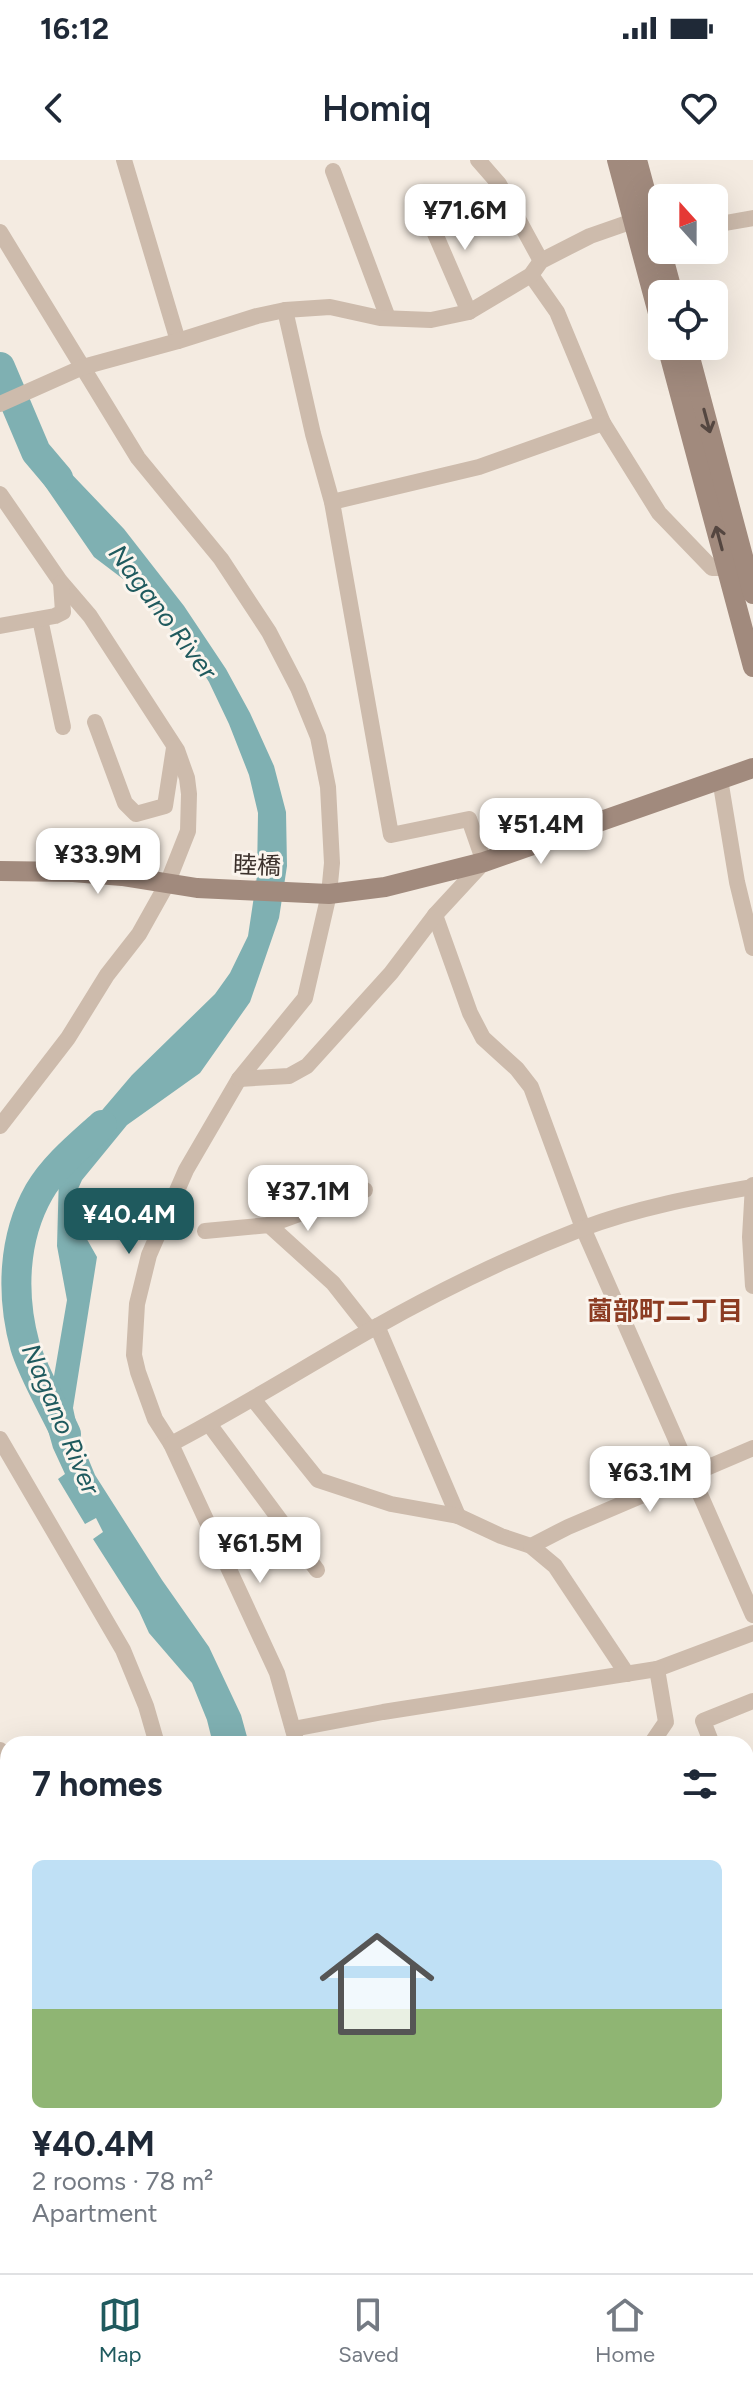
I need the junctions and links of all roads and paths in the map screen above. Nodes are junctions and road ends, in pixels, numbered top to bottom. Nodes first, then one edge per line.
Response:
1 (124, 160) edge
2 (478, 160) edge
3 (617, 160) edge
4 (637, 160) edge
5 (333, 171) dead end
6 (648, 195) edge
7 (424, 208) dead end
8 (753, 218) edge
9 (633, 221) junction
10 (728, 222) edge
11 (648, 225) edge
12 (0, 232) edge
13 (536, 268) junction
14 (649, 280) edge
15 (285, 310) junction
16 (469, 312) junction
17 (388, 318) junction
18 (178, 341) junction
19 (672, 360) edge
20 (691, 360) edge
21 (76, 371) junction
22 (0, 404) edge
23 (603, 423) junction
24 (0, 494) edge
25 (332, 502) junction
26 (742, 565) edge
27 (60, 581) junction
28 (753, 594) edge
29 (40, 619) junction
30 (0, 626) edge
31 (753, 667) edge
32 (95, 722) dead end
33 (63, 727) dead end
34 (174, 747) junction
35 (753, 768) edge
36 (720, 779) junction
37 (484, 862) junction
38 (0, 871) edge
39 (167, 884) junction
40 (322, 894) junction
41 (435, 915) junction
42 (753, 948) edge
43 (239, 1079) junction
44 (0, 1126) edge
45 (753, 1186) edge
46 (365, 1190) dead end
47 (269, 1225) junction
48 (583, 1228) junction
49 (205, 1231) dead end
50 (753, 1286) edge
51 (373, 1328) junction
52 (253, 1399) junction
53 (209, 1424) junction
54 (0, 1439) edge
55 (171, 1444) junction
56 (753, 1448) edge
57 (693, 1474) junction
58 (458, 1516) junction
59 (531, 1546) junction
60 (317, 1570) dead end
61 (753, 1615) edge
62 (753, 1633) edge
63 (657, 1669) junction
64 (627, 1674) junction
65 (753, 1701) edge
66 (155, 1736) edge
67 (295, 1736) edge
68 (656, 1736) edge
69 (709, 1736) edge

1 - 18 street
2 - 13 street
3 - 9 main road
4 - 6 main road
5 - 17 street
7 - 16 street
8 - 10 street
9 - 11 street
9 - 13 street
9 - 14 main road
12 - 21 street
13 - 16 street
13 - 23 street
15 - 17 street
15 - 18 street
15 - 25 street
16 - 17 street
18 - 21 street
26 -> 19 main road
20 -> 26 main road
21 - 22 street
21 - 40 street
23 - 25 street
23 - 26 street
24 - 27 street
25 - 37 street
26 - 28 main road
26 - 31 main road
27 - 29 street
27 - 34 street
29 - 30 street
29 - 33 street
32 - 34 street
34 - 39 street
35 - 36 main road, 睦橋
36 - 37 main road, 睦橋
36 - 42 street
37 - 40 main road, 睦橋
37 - 41 street
38 - 39 main road, 睦橋
39 - 40 main road, 睦橋
39 - 44 street
40 - 43 street
41 - 43 street
41 - 48 street
43 - 55 street
45 - 48 street
45 - 50 street
46 - 47 street
47 - 49 street
47 - 51 street
48 - 51 street
48 - 57 street
51 - 52 street
51 - 58 street
52 - 53 street
52 - 58 street
53 - 55 street
53 - 60 street
54 - 66 street
55 - 67 street
56 - 57 street
57 - 59 street
57 - 61 street
58 - 59 street
59 - 64 street
62 - 63 street
63 - 64 street
63 - 68 street
64 - 67 street
65 - 69 street

